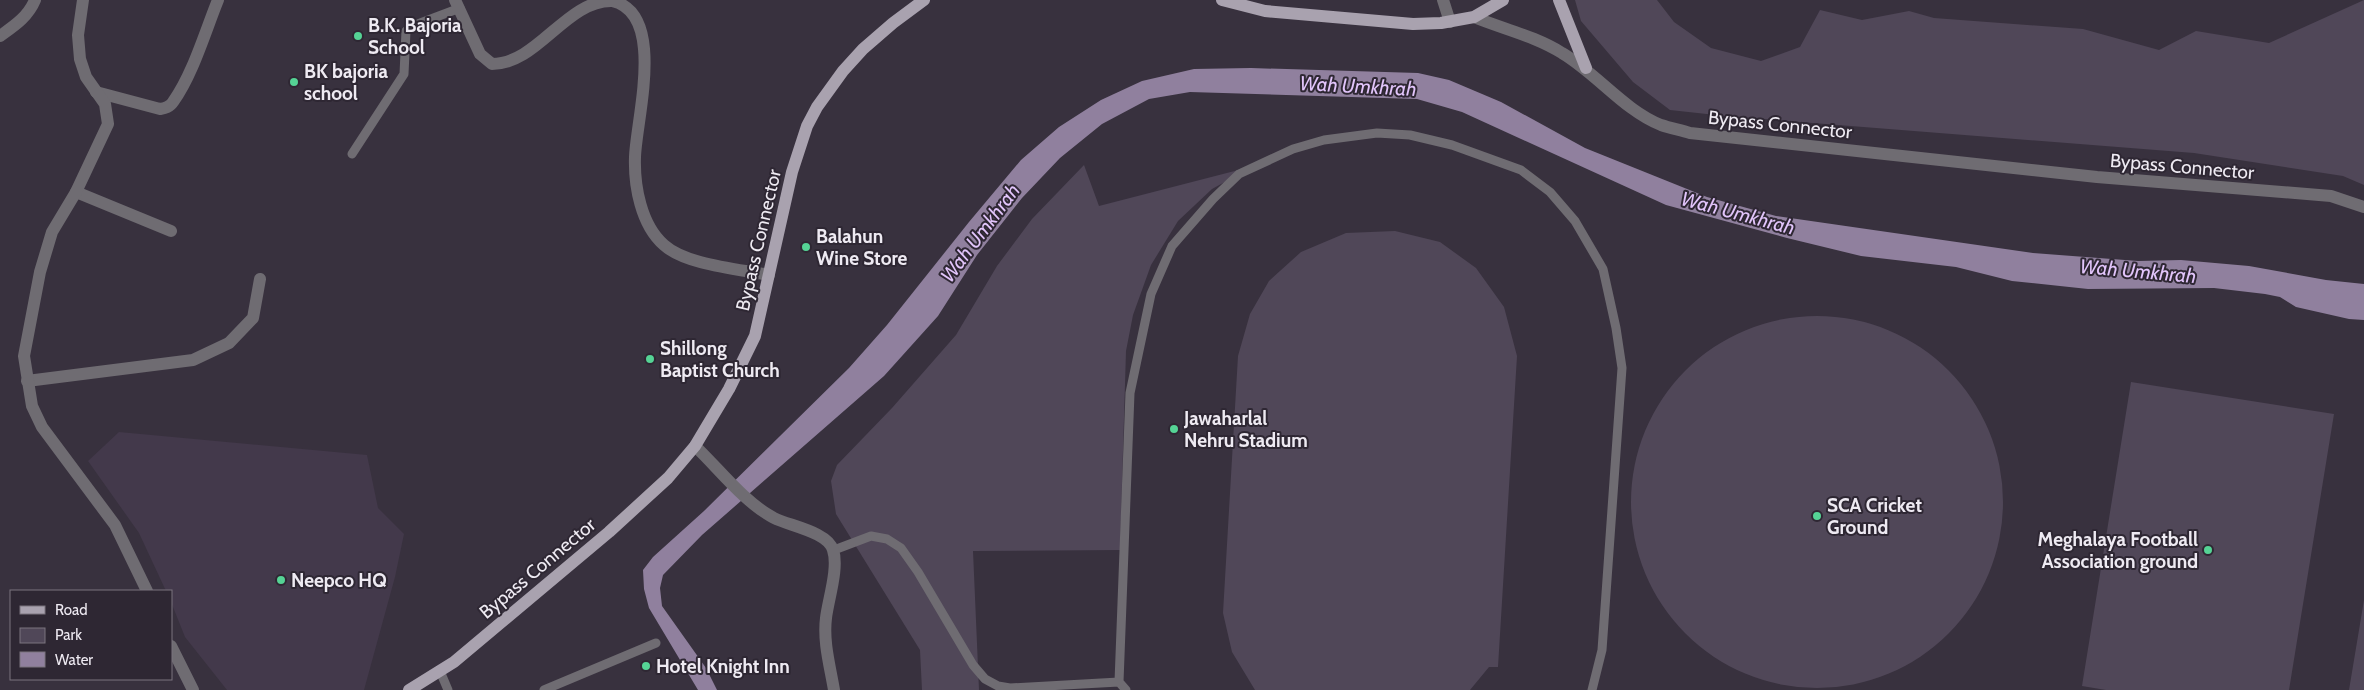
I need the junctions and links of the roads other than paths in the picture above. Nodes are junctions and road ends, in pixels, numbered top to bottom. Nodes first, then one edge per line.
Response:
1 (35, 0) edge
2 (83, 0) edge
3 (218, 0) edge
4 (924, 0) edge
5 (1222, 0) edge
6 (1443, 0) edge
7 (1503, 0) edge
8 (1559, 0) edge
9 (457, 4) edge
10 (1474, 17) junction
11 (1450, 22) junction
12 (0, 36) edge
13 (1586, 68) junction
14 (96, 92) junction
15 (352, 154) dead end
16 (76, 192) junction
17 (2364, 207) edge
18 (171, 231) dead end
19 (769, 276) junction
20 (260, 280) dead end
21 (27, 381) junction
22 (695, 446) junction
23 (834, 550) junction
24 (147, 590) edge
25 (656, 643) dead end
26 (172, 648) edge
27 (440, 671) junction
28 (1119, 682) junction
29 (193, 690) edge
30 (409, 690) edge
31 (448, 690) edge
32 (544, 690) edge
33 (834, 690) edge
34 (1126, 690) edge
35 (1592, 690) edge

1 - 12 street
2 - 14 street
3 - 14 street
4 - 19 main road, Bypass Connector
5 - 11 main road
6 - 11 street
7 - 10 main road
8 - 13 main road
9 - 15 lane
9 - 19 street
10 - 11 main road
10 - 13 street, Bypass Connector
13 - 17 street, Bypass Connector
14 - 16 street
16 - 18 street
16 - 21 street
19 - 22 main road, Bypass Connector
20 - 21 street
21 - 24 street
22 - 23 street
22 - 27 main road, Bypass Connector
23 - 28 lane
23 - 33 street
25 - 32 lane
26 - 29 street
27 - 30 main road, Bypass Connector
27 - 31 lane
28 - 34 lane
28 - 35 lane

